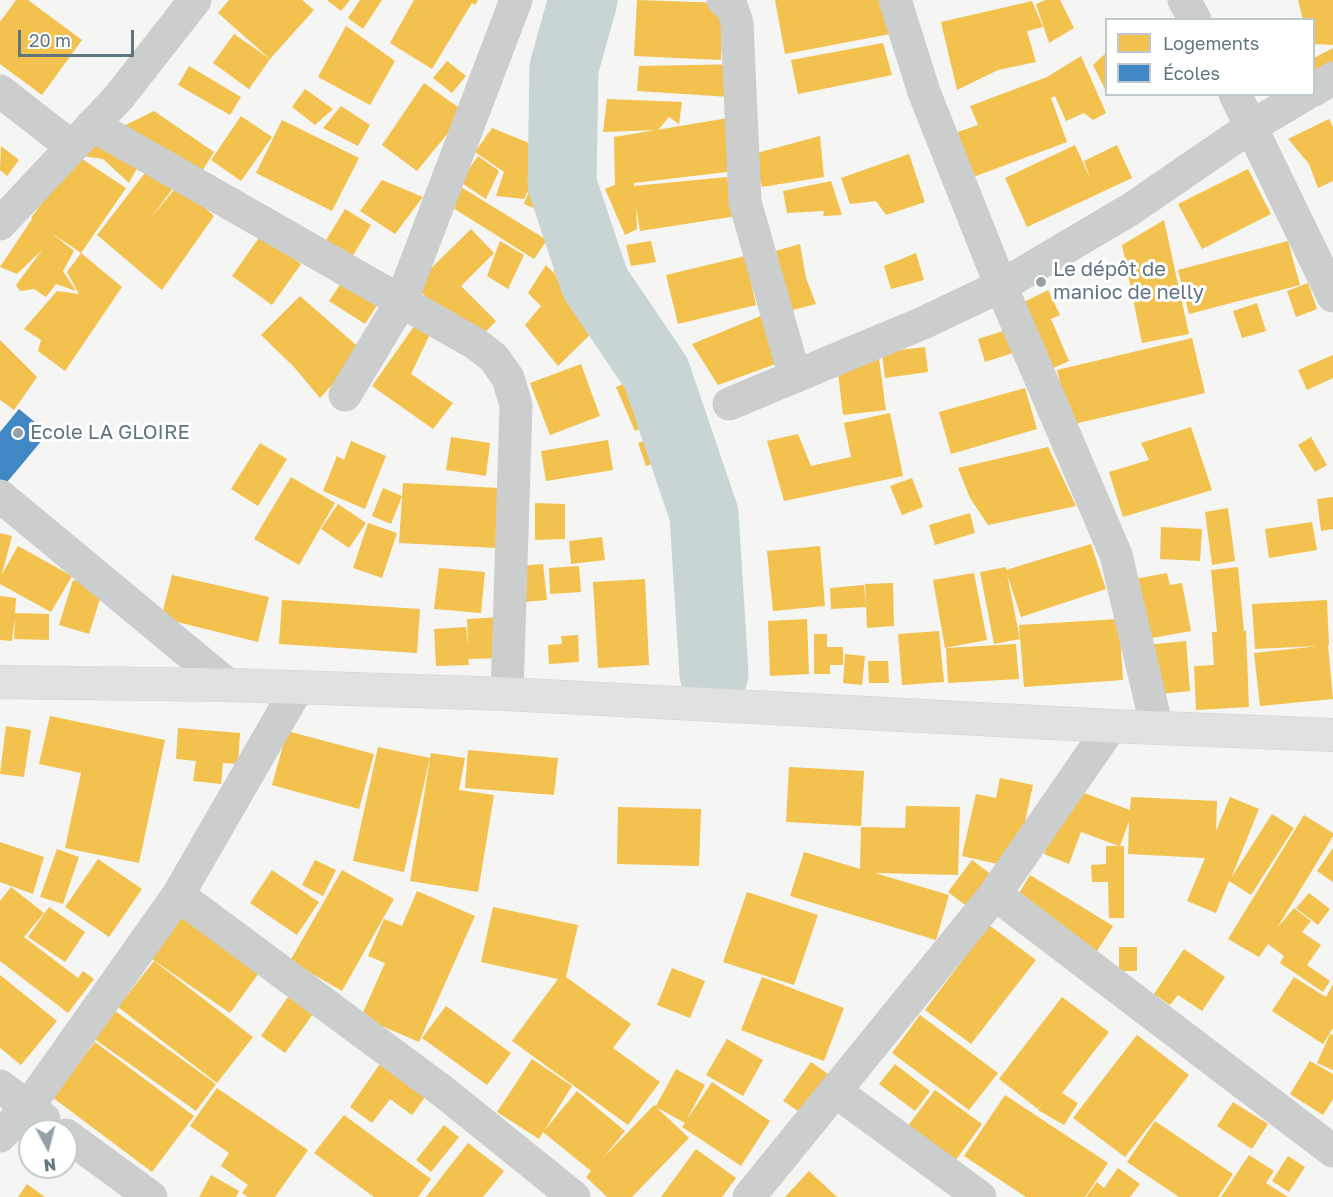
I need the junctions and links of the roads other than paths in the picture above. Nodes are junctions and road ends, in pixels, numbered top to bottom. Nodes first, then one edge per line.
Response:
1 (195, 0) edge
2 (516, 0) edge
3 (723, 0) edge
4 (896, 0) edge
5 (1184, 0) edge
6 (1194, 18) edge
7 (1333, 78) edge
8 (1315, 89) edge
9 (0, 91) edge
10 (1236, 96) edge
11 (1303, 96) edge
12 (1252, 126) junction
13 (82, 136) junction
14 (0, 225) edge
15 (1001, 286) junction
16 (1333, 296) edge
17 (401, 302) junction
18 (795, 377) junction
19 (345, 394) dead end
20 (729, 404) dead end
21 (0, 496) edge
22 (0, 682) edge
23 (228, 685) junction
24 (298, 687) junction
25 (507, 694) junction
26 (1112, 726) junction
27 (1156, 728) junction
28 (1333, 735) edge
29 (995, 894) junction
30 (178, 895) junction
31 (0, 1086) edge
32 (835, 1091) junction
33 (28, 1107) junction
34 (44, 1119) edge
35 (0, 1136) edge
36 (78, 1144) edge
37 (1333, 1151) edge
38 (151, 1197) edge
39 (574, 1197) edge
40 (749, 1197) edge
41 (980, 1197) edge

1 - 13 street
2 - 17 street
3 - 18 street
4 - 15 street
5 - 6 street
7 - 8 street
9 - 13 street
10 - 12 street
11 - 12 street
12 - 15 street
12 - 16 street
13 - 14 street
13 - 17 street
15 - 18 street
15 - 27 street
17 - 19 street
17 - 25 street
18 - 20 street
21 - 23 street
22 - 23 highway
23 - 24 highway
24 - 25 highway
24 - 30 street
25 - 26 highway
26 - 27 highway
26 - 29 street
27 - 28 highway
29 - 32 street
29 - 37 street
30 - 33 street
30 - 39 street
31 - 33 street
32 - 40 street
32 - 41 street
33 - 34 street
33 - 35 street
36 - 38 street

